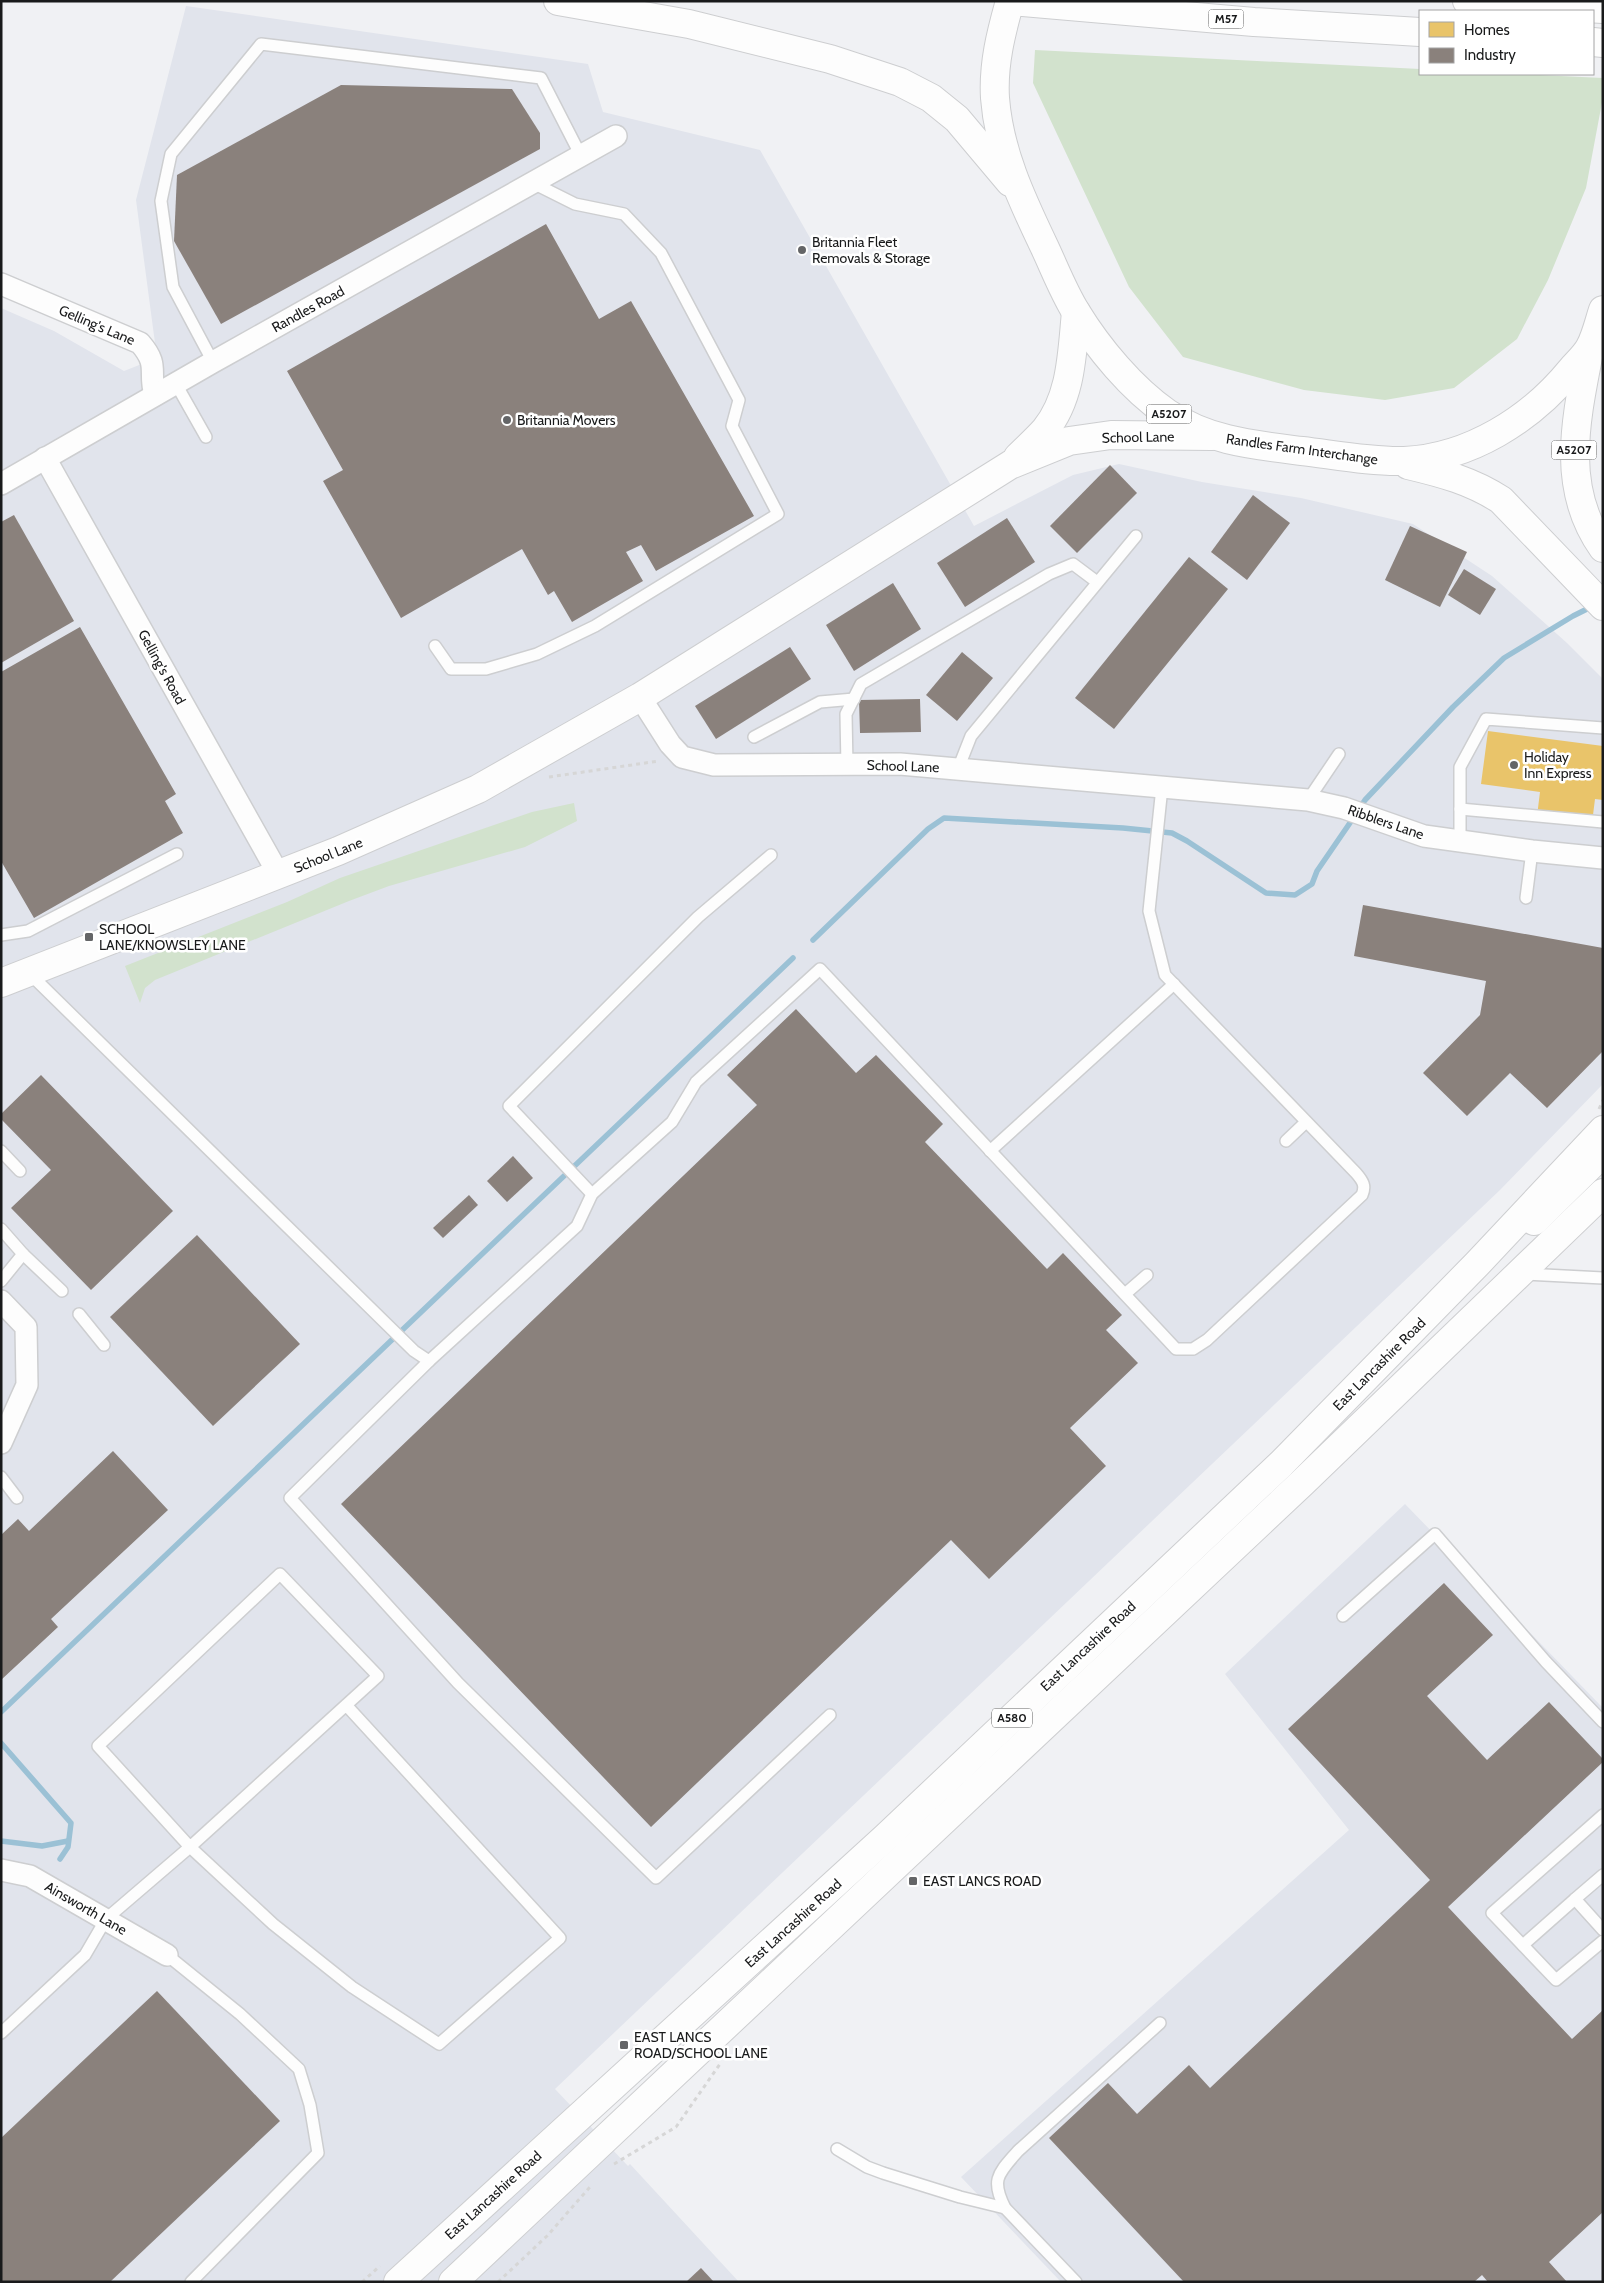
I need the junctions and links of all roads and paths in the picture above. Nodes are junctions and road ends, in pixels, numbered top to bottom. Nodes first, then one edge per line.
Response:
1 (558, 1) edge
2 (1466, 1) edge
3 (1018, 2) edge
4 (1603, 9) edge
5 (1419, 32) edge
6 (616, 136) dead end
7 (581, 156) junction
8 (533, 183) junction
9 (1016, 189) junction
10 (1, 284) edge
11 (1603, 310) edge
12 (1076, 312) junction
13 (1590, 348) junction
14 (213, 362) junction
15 (176, 384) junction
16 (155, 395) junction
17 (1212, 436) junction
18 (206, 437) dead end
19 (45, 458) junction
20 (1389, 461) junction
21 (1010, 465) junction
22 (1, 484) edge
23 (1136, 536) dead end
24 (1603, 548) edge
25 (1097, 582) junction
26 (1597, 599) edge
27 (435, 646) dead end
28 (640, 697) junction
29 (854, 699) junction
30 (1603, 728) edge
31 (754, 737) dead end
32 (1339, 754) dead end
33 (682, 757) junction
34 (532, 760) junction
35 (847, 766) junction
36 (958, 769) junction
37 (1162, 787) junction
38 (1198, 790) joint
39 (1308, 800) junction
40 (1460, 809) junction
41 (1603, 822) edge
42 (1460, 840) junction
43 (1532, 851) junction
44 (177, 854) dead end
45 (771, 855) dead end
46 (1603, 858) edge
47 (279, 875) junction
48 (1526, 898) dead end
49 (1, 935) edge
50 (28, 973) junction
51 (1, 983) edge
52 (1174, 984) junction
53 (1603, 1100) edge
54 (1306, 1122) junction
55 (1598, 1123) edge
56 (1286, 1141) dead end
57 (1, 1151) edge
58 (990, 1151) junction
59 (1603, 1153) edge
60 (20, 1171) dead end
61 (1603, 1193) edge
62 (592, 1194) junction
63 (1, 1229) edge
64 (23, 1254) junction
65 (1477, 1264) junction
66 (1520, 1274) junction
67 (1146, 1275) dead end
68 (1603, 1278) edge
69 (1, 1281) edge
70 (62, 1291) dead end
71 (1125, 1294) junction
72 (1, 1302) edge
73 (79, 1314) dead end
74 (104, 1345) dead end
75 (429, 1361) junction
76 (1, 1443) edge
77 (1, 1478) edge
78 (17, 1498) dead end
79 (1343, 1616) dead end
80 (346, 1705) junction
81 (830, 1715) dead end
82 (1603, 1722) edge
83 (1603, 1815) edge
84 (190, 1846) junction
85 (1, 1870) edge
86 (1603, 1875) edge
87 (1575, 1900) junction
88 (106, 1920) junction
89 (1603, 1930) edge
90 (1603, 1941) edge
91 (1523, 1946) junction
92 (167, 1955) joint
93 (1160, 2023) dead end
94 (1, 2033) edge
95 (837, 2149) dead end
96 (1005, 2208) junction
97 (392, 2271) edge
98 (191, 2282) edge
99 (362, 2282) edge
100 (453, 2282) edge
101 (1076, 2282) edge

1 - 9 main road
2 - 4 main road
3 - 5 main road, M57
3 - 9 main road, Randles Farm Interchange / A5207
6 - 7 street, Randles Road
7 - 8 street, Randles Road
7 - 14 lane
8 - 14 street, Randles Road
8 - 27 lane
9 - 12 main road, Randles Farm Interchange / A5207
10 - 16 street, Gelling's Lane
11 - 13 main road, Randles Farm Interchange / A5207
12 - 17 main road, Randles Farm Interchange / A5207
12 - 21 main road, School Lane
13 - 20 main road, Randles Farm Interchange / A5207
13 - 24 main road, A5207
14 - 15 street, Randles Road
15 - 16 street, Randles Road
15 - 18 lane
16 - 19 street, Randles Road
17 - 20 main road, Randles Farm Interchange / A5207
17 - 21 main road, School Lane
19 - 22 street, Randles Road
19 - 47 street, Gelling's Road
20 - 26 main road, A5207
21 - 28 main road, School Lane
23 - 25 lane
25 - 29 lane
25 - 36 lane
28 - 33 street
28 - 34 main road, School Lane
29 - 31 lane
29 - 35 lane
30 - 40 lane
32 - 39 lane
33 - 34 path
33 - 35 street, School Lane
34 - 47 main road, School Lane
35 - 36 street, School Lane
36 - 37 street, School Lane
37 - 38 street, School Lane
37 - 52 lane
38 - 39 street, Ribblers Lane
39 - 42 street, Ribblers Lane
40 - 41 lane
40 - 42 lane
42 - 43 street, Ribblers Lane
43 - 46 street, Ribblers Lane
43 - 48 lane
44 - 49 lane
45 - 62 lane
47 - 50 main road, School Lane
50 - 51 main road, School Lane
50 - 75 lane
52 - 54 lane
52 - 58 lane
53 - 55 path
54 - 56 lane
54 - 71 lane
55 - 65 main road, East Lancashire Road / A580
57 - 60 lane
58 - 62 lane
58 - 71 lane
59 - 65 main road
61 - 66 main road, East Lancashire Road / A580
62 - 75 lane
63 - 64 lane
64 - 69 lane
64 - 70 lane
65 - 97 main road, East Lancashire Road / A580
66 - 68 lane
66 - 100 main road, East Lancashire Road / A580
67 - 71 lane
72 - 76 street
73 - 74 lane
75 - 81 lane
77 - 78 lane
79 - 82 lane
80 - 84 lane
80 - 84 lane
80 - 84 lane
83 - 91 lane
84 - 88 lane
85 - 88 street, Ainsworth Lane
86 - 87 lane
87 - 89 lane
87 - 91 lane
88 - 92 street, Ainsworth Lane
88 - 94 lane
90 - 91 lane
92 - 98 lane
93 - 96 lane
95 - 96 lane
96 - 101 lane
97 - 99 path

